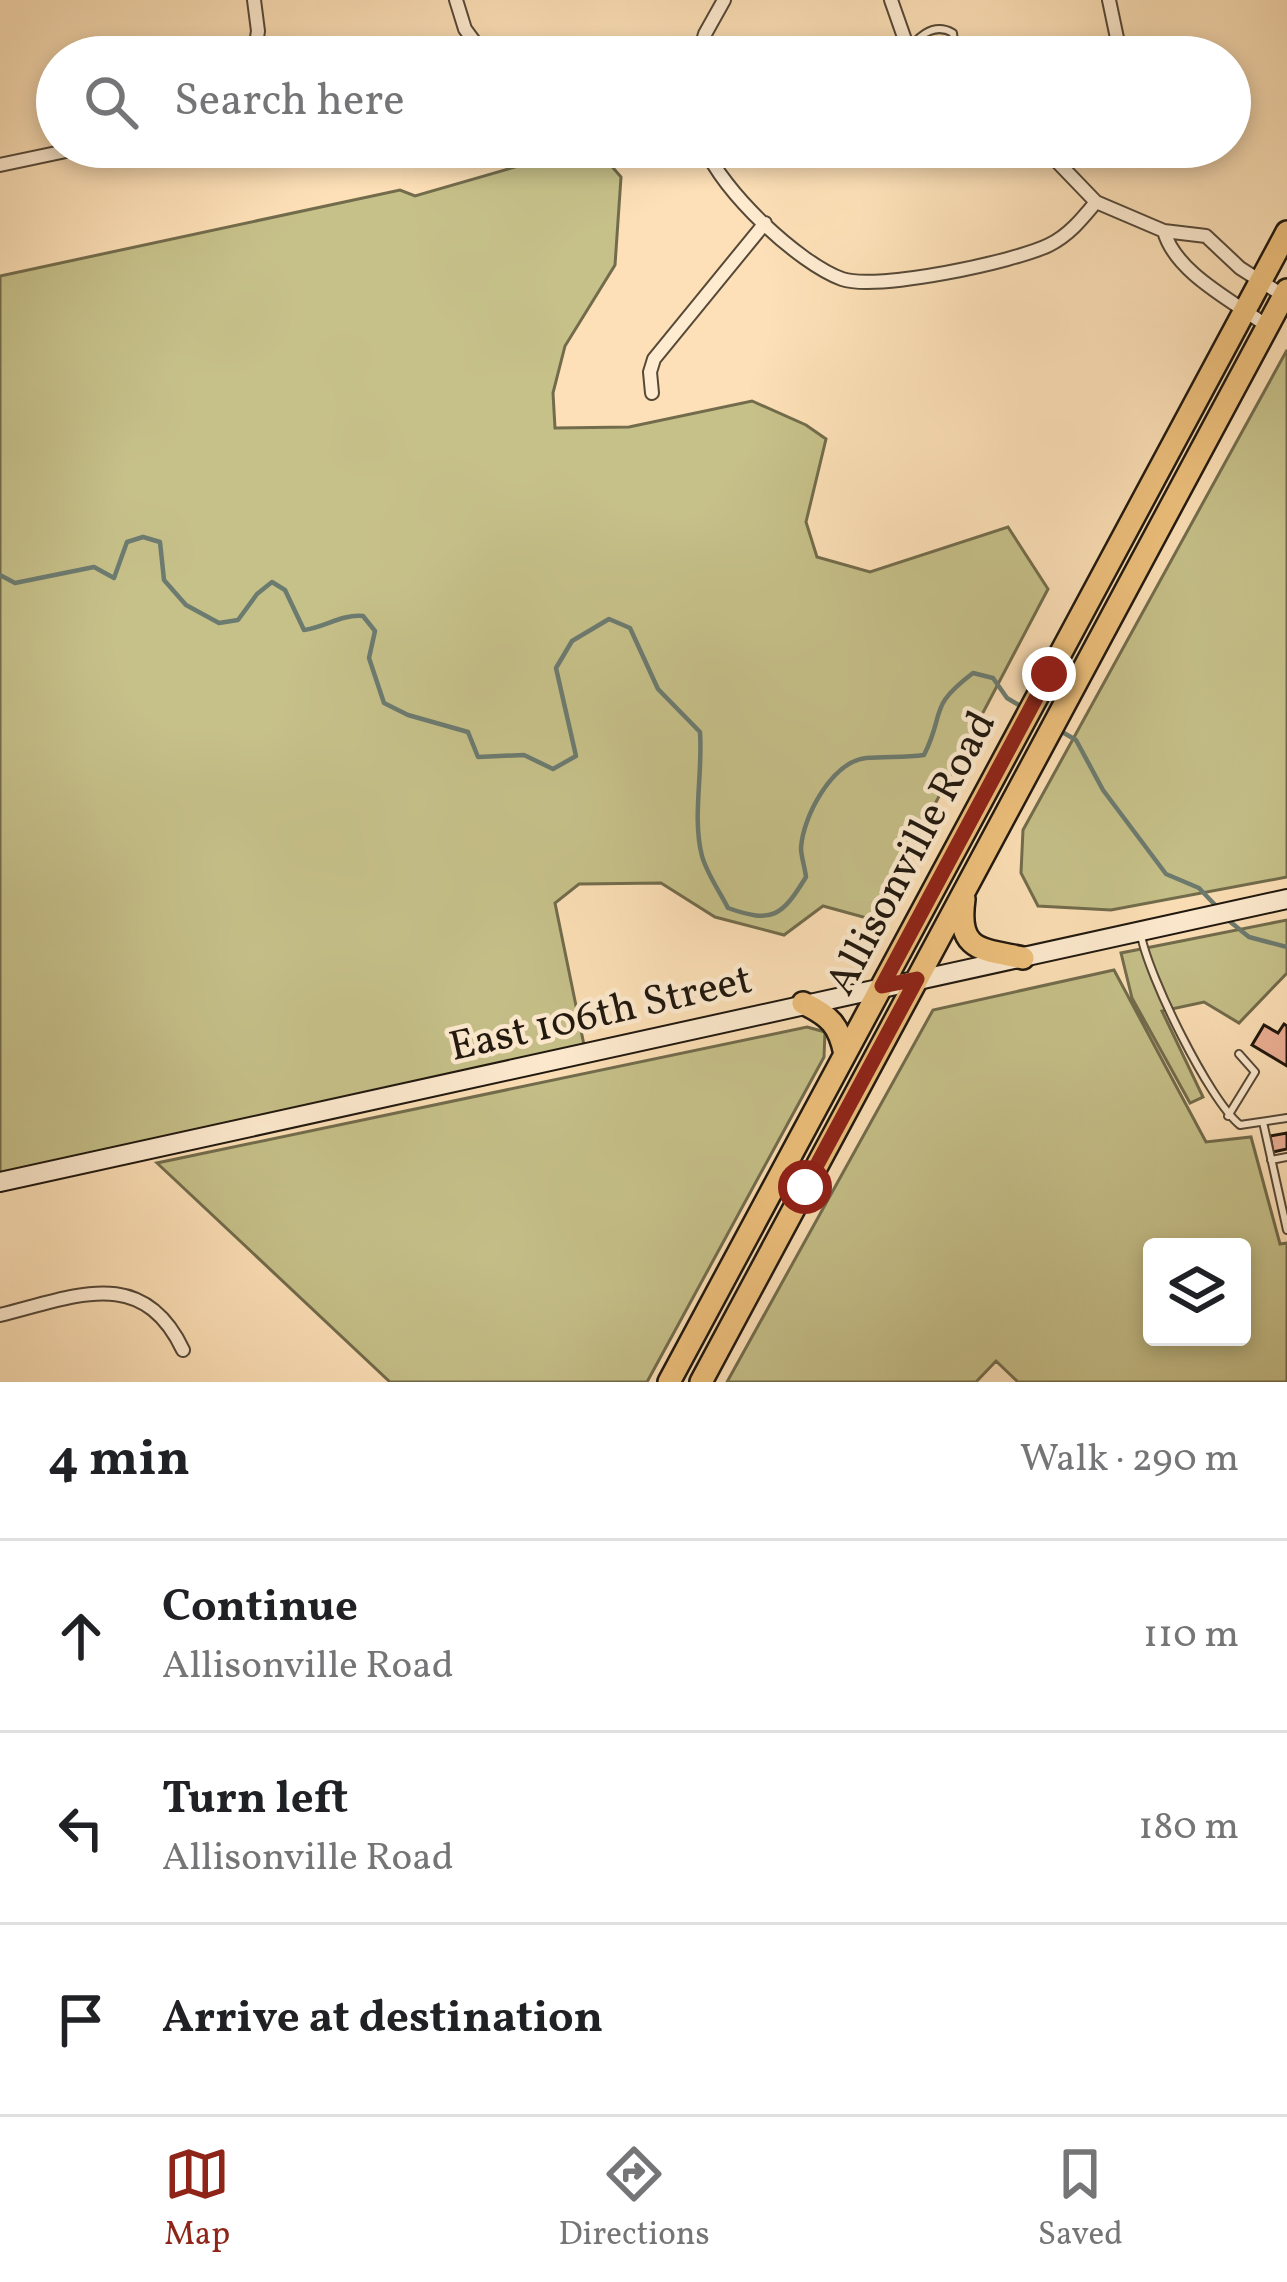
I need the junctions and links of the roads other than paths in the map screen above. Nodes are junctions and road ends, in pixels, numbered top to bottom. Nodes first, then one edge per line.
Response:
1 (254, 0) edge
2 (456, 0) edge
3 (724, 0) edge
4 (891, 0) edge
5 (1109, 0) edge
6 (256, 36) edge
7 (470, 36) edge
8 (704, 36) edge
9 (901, 36) edge
10 (924, 36) edge
11 (953, 36) edge
12 (1117, 36) edge
13 (36, 158) edge
14 (0, 166) edge
15 (716, 168) edge
16 (1063, 168) edge
17 (1096, 202) junction
18 (765, 223) junction
19 (1164, 231) junction
20 (1287, 232) edge
21 (1260, 281) junction
22 (1285, 293) edge
23 (1245, 309) junction
24 (1268, 326) junction
25 (652, 393) dead end
26 (965, 891) junction
27 (1287, 899) edge
28 (1141, 932) junction
29 (1022, 958) junction
30 (917, 979) junction
31 (882, 986) junction
32 (803, 1003) junction
33 (845, 1054) junction
34 (1239, 1054) dead end
35 (1228, 1115) junction
36 (1287, 1118) edge
37 (1264, 1122) junction
38 (1287, 1157) edge
39 (1271, 1160) junction
40 (0, 1182) edge
41 (1282, 1194) edge
42 (1287, 1230) edge
43 (0, 1315) edge
44 (183, 1350) dead end
45 (669, 1382) edge
46 (701, 1382) edge

1 - 6 street
2 - 7 street
3 - 8 street
4 - 9 street
5 - 12 street
10 - 11 lane
13 - 14 street
15 - 18 street
16 - 17 street
17 - 18 street
17 - 19 street
18 - 25 street
19 - 21 street
19 - 23 street
20 - 21 main road, Allisonville Road
21 - 22 street
21 - 23 main road, Allisonville Road
22 - 24 main road, Allisonville Road
23 - 24 street
23 - 31 main road, Allisonville Road
24 - 26 main road, Allisonville Road
26 - 29 main road
26 - 30 main road, Allisonville Road
27 - 28 street, East 106th Street
28 - 29 street, East 106th Street
28 - 35 lane
29 - 30 street, East 106th Street
30 - 31 street, East 106th Street
30 - 46 main road, Allisonville Road
31 - 32 street, East 106th Street
31 - 33 main road, Allisonville Road
32 - 33 main road
32 - 40 street, East 106th Street
33 - 45 main road, Allisonville Road
34 - 35 lane
35 - 37 lane
36 - 37 lane
37 - 39 lane
38 - 39 lane
39 - 41 lane
41 - 42 lane
43 - 44 street

